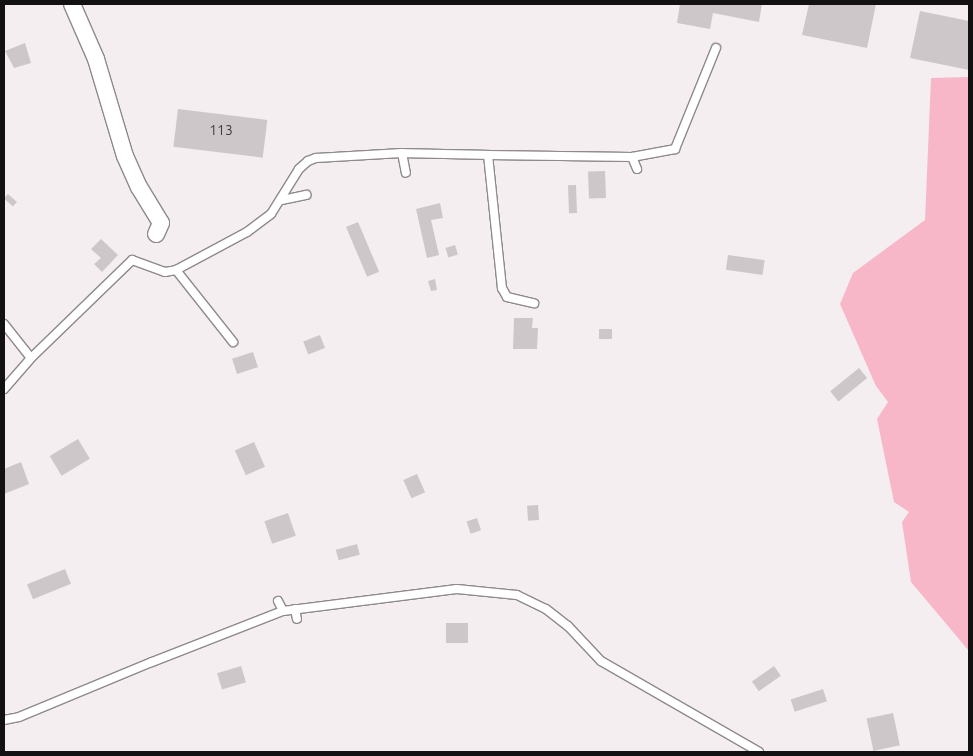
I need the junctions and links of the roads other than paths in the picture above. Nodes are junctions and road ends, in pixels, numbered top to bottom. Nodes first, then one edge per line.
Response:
1 (72, 4) edge
2 (716, 48) dead end
3 (402, 153) junction
4 (488, 155) junction
5 (632, 157) junction
6 (637, 169) dead end
7 (406, 173) dead end
8 (306, 195) dead end
9 (282, 200) junction
10 (156, 234) dead end
11 (176, 270) junction
12 (534, 303) dead end
13 (4, 324) edge
14 (232, 342) dead end
15 (31, 358) junction
16 (4, 388) edge
17 (278, 601) dead end
18 (295, 609) junction
19 (283, 611) junction
20 (297, 620) dead end
21 (4, 720) edge
22 (759, 752) edge

1 - 10 street
2 - 5 lane
3 - 4 lane
3 - 7 lane
3 - 9 lane
4 - 5 lane
4 - 12 lane
5 - 6 lane
8 - 9 lane
9 - 11 lane
11 - 14 lane
11 - 15 lane
13 - 15 lane
15 - 16 lane
17 - 19 lane
18 - 19 lane
18 - 20 lane
18 - 22 lane
19 - 21 lane

